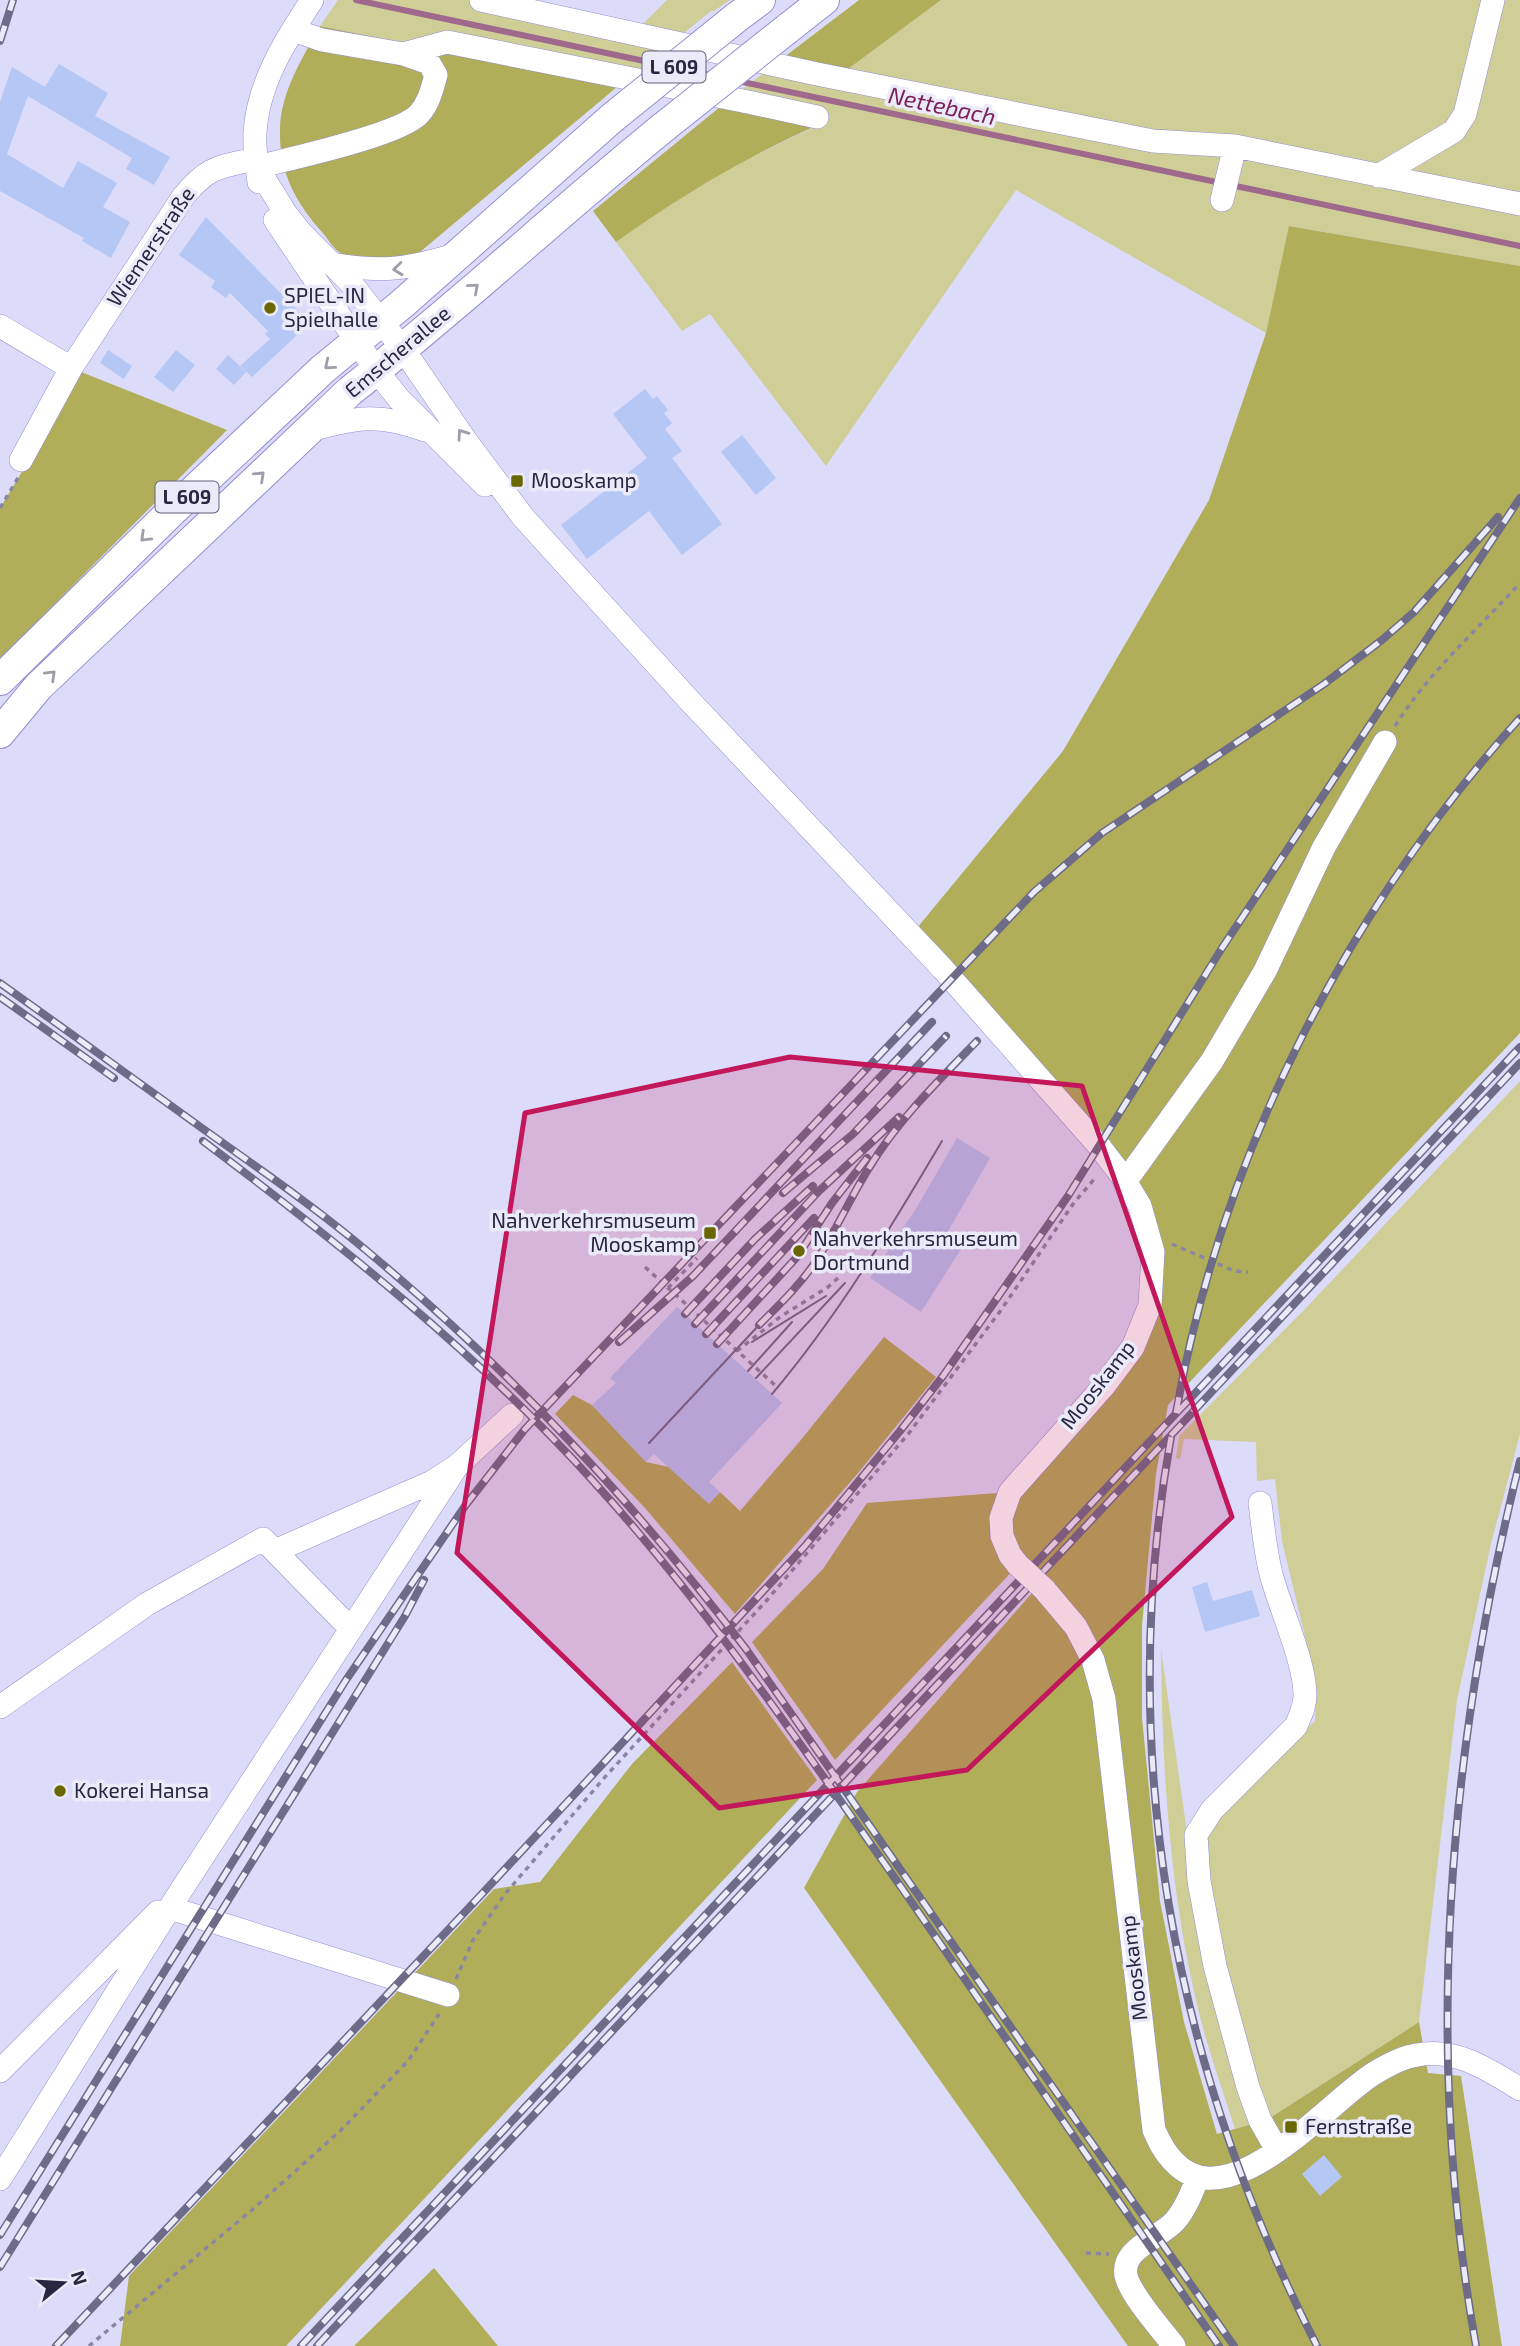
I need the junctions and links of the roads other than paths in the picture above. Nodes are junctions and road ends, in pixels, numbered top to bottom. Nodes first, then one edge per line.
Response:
1 (312, 0) edge
2 (481, 0) edge
3 (824, 0) edge
4 (1493, 0) edge
5 (748, 8) edge
6 (294, 27) junction
7 (403, 54) junction
8 (817, 117) dead end
9 (1234, 146) junction
10 (256, 163) junction
11 (1378, 176) junction
12 (1222, 200) dead end
13 (1520, 204) edge
14 (461, 253) junction
15 (332, 264) junction
16 (382, 321) junction
17 (0, 326) edge
18 (356, 342) junction
19 (403, 349) junction
20 (71, 368) junction
21 (376, 370) junction
22 (309, 430) junction
23 (431, 433) junction
24 (21, 460) road end
25 (517, 509) junction
26 (0, 680) edge
27 (0, 733) edge
28 (1385, 742) road end
29 (1125, 1182) junction
30 (512, 1415) dead end
31 (457, 1466) junction
32 (1260, 1503) dead end
33 (275, 1551) junction
34 (351, 1629) junction
35 (0, 1707) edge
36 (174, 1901) junction
37 (448, 1995) road end
38 (0, 2071) edge
39 (1520, 2089) edge
40 (1277, 2150) junction
41 (1198, 2177) junction
42 (0, 2179) edge
43 (1174, 2346) edge

1 - 6 street, Mooskamp
2 - 9 street
19 -> 3 main road, Emscherallee / L 609, bridge
4 - 11 street
5 - 14 main road, Emscherallee / L 609, bridge
6 - 7 street
6 - 10 street, Mooskamp
7 - 8 street
7 - 10 street, Wiemerstraße
9 - 11 street
9 - 12 street
10 - 15 street, Mooskamp
10 - 18 street, Mooskamp
10 - 20 street, Wiemerstraße
11 - 13 street
14 -> 15 street
14 - 16 main road, Emscherallee / L 609
15 - 16 street, Mooskamp
16 - 18 main road, Emscherallee / L 609
16 - 19 street, Mooskamp
17 - 20 street
18 - 21 street, Mooskamp
18 -> 26 main road, Emscherallee / L 609
19 - 21 main road, Emscherallee / L 609
25 -> 19 street, Mooskamp
20 - 24 street, Wiemerstraße
21 - 22 main road, Emscherallee / L 609
21 - 23 street, Mooskamp
22 - 23 street
27 -> 22 main road, Emscherallee / L 609
23 - 25 street, Mooskamp
25 - 29 street, Mooskamp
28 - 29 street
29 - 41 street, Mooskamp, bridge
30 - 31 street
31 - 33 street
31 - 34 street
32 - 40 street
33 - 34 street
33 - 35 street
34 - 36 street
36 - 37 street
36 - 38 street
36 - 42 street
39 - 40 street
40 - 41 street
41 - 43 street

